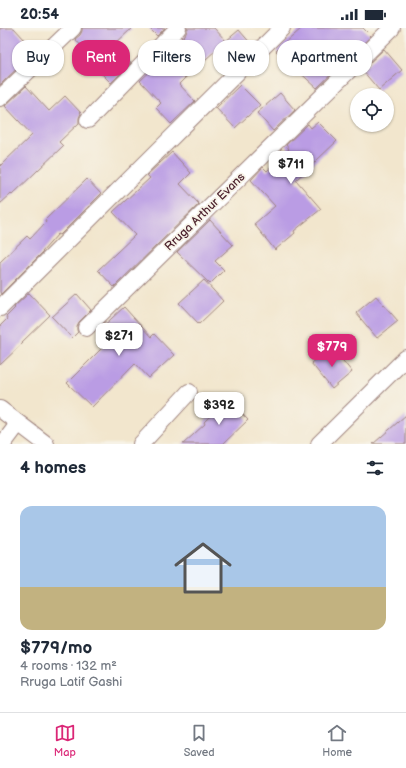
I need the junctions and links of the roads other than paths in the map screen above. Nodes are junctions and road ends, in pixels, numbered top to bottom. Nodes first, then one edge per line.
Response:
1 (73, 28) edge
2 (178, 28) edge
3 (282, 28) edge
4 (392, 28) edge
5 (0, 98) edge
6 (88, 120) dead end
7 (0, 308) edge
8 (86, 328) dead end
9 (406, 358) edge
10 (189, 392) dead end
11 (0, 409) edge
12 (18, 424) junction
13 (4, 444) edge
14 (46, 444) edge
15 (141, 444) edge
16 (320, 444) edge

1 - 5 street
2 - 6 street
3 - 7 street
4 - 8 street, Rruga Arthur Evans
9 - 16 street
10 - 15 street
11 - 12 street
12 - 13 street
12 - 14 street

